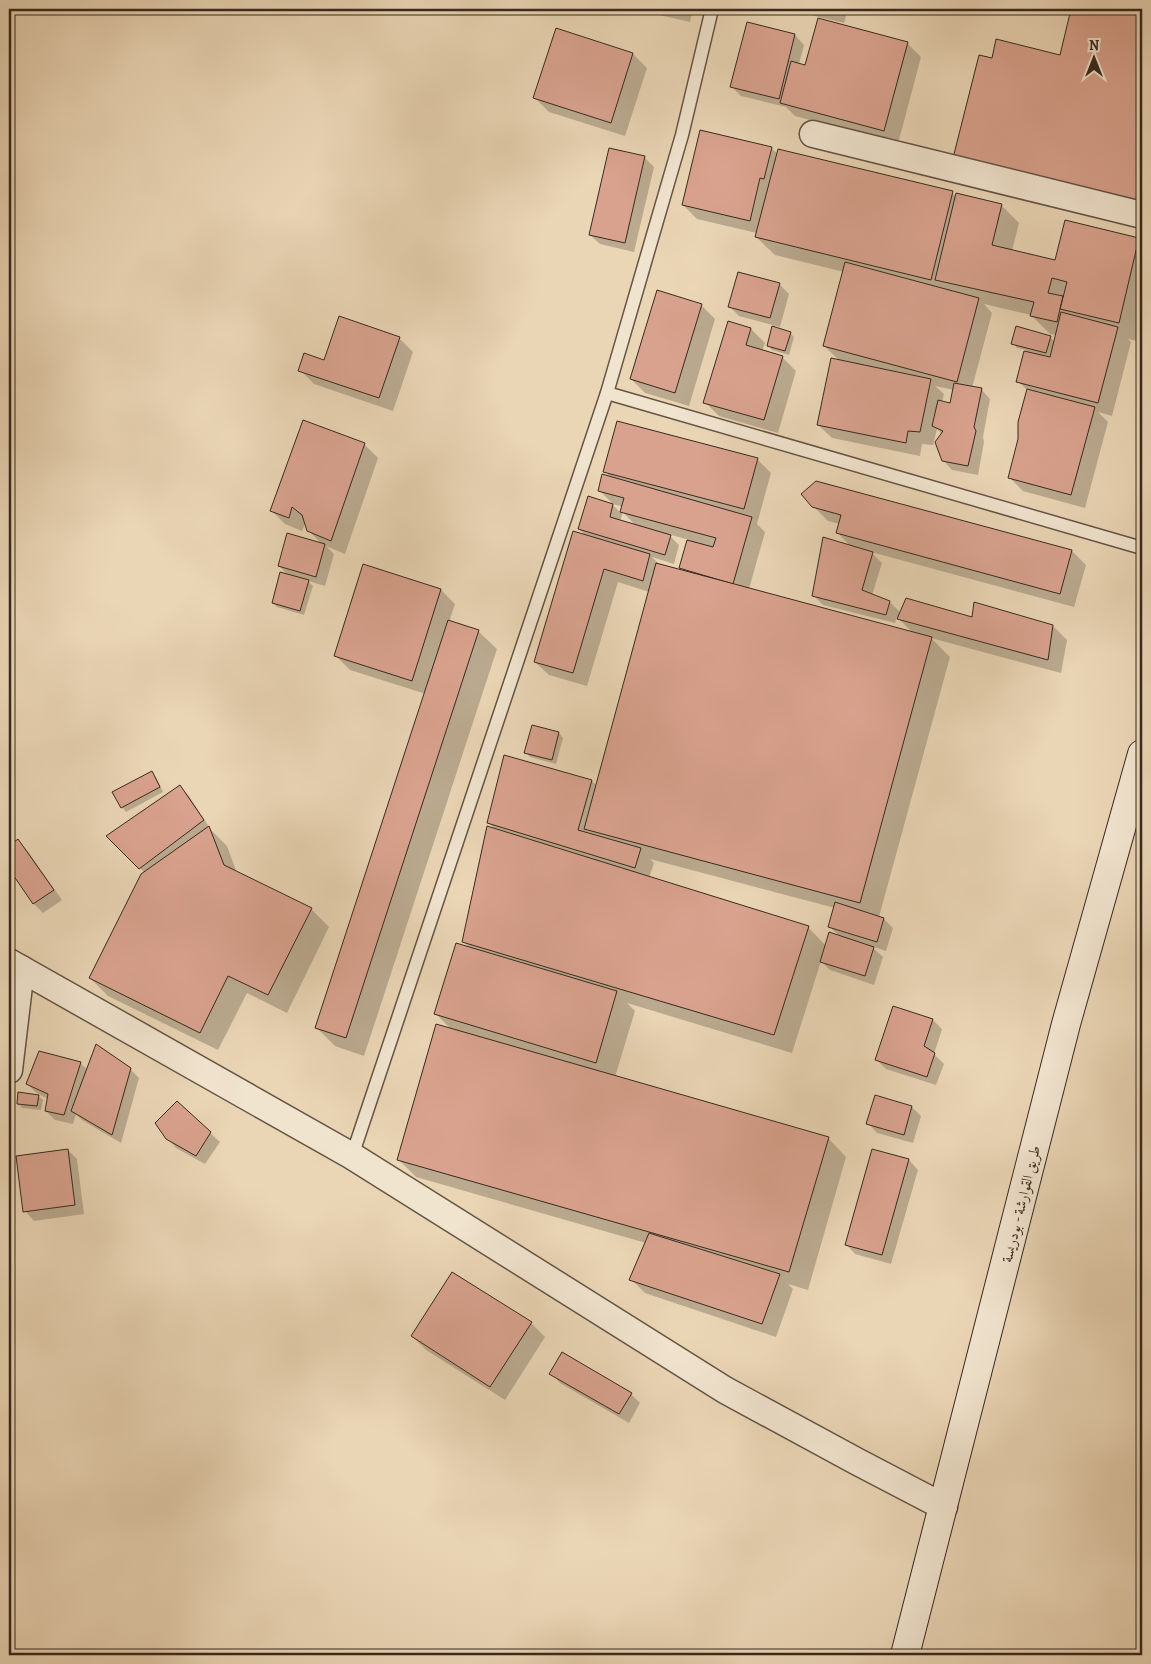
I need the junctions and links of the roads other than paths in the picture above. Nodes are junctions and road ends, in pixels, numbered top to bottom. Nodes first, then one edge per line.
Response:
1 (712, 9) edge
2 (813, 134) dead end
3 (1142, 215) edge
4 (607, 393) junction
5 (1142, 548) edge
6 (1142, 754) edge
7 (15, 966) edge
8 (9, 1070) edge
9 (352, 1156) junction
10 (944, 1507) junction
11 (905, 1655) edge

1 - 4 lane
2 - 3 street
4 - 5 lane
4 - 9 lane
6 - 10 main road, طريق القوارشة - بودريسة
7 - 8 street
7 - 9 street
9 - 10 street
10 - 11 main road, طريق القوارشة - بودريسة

